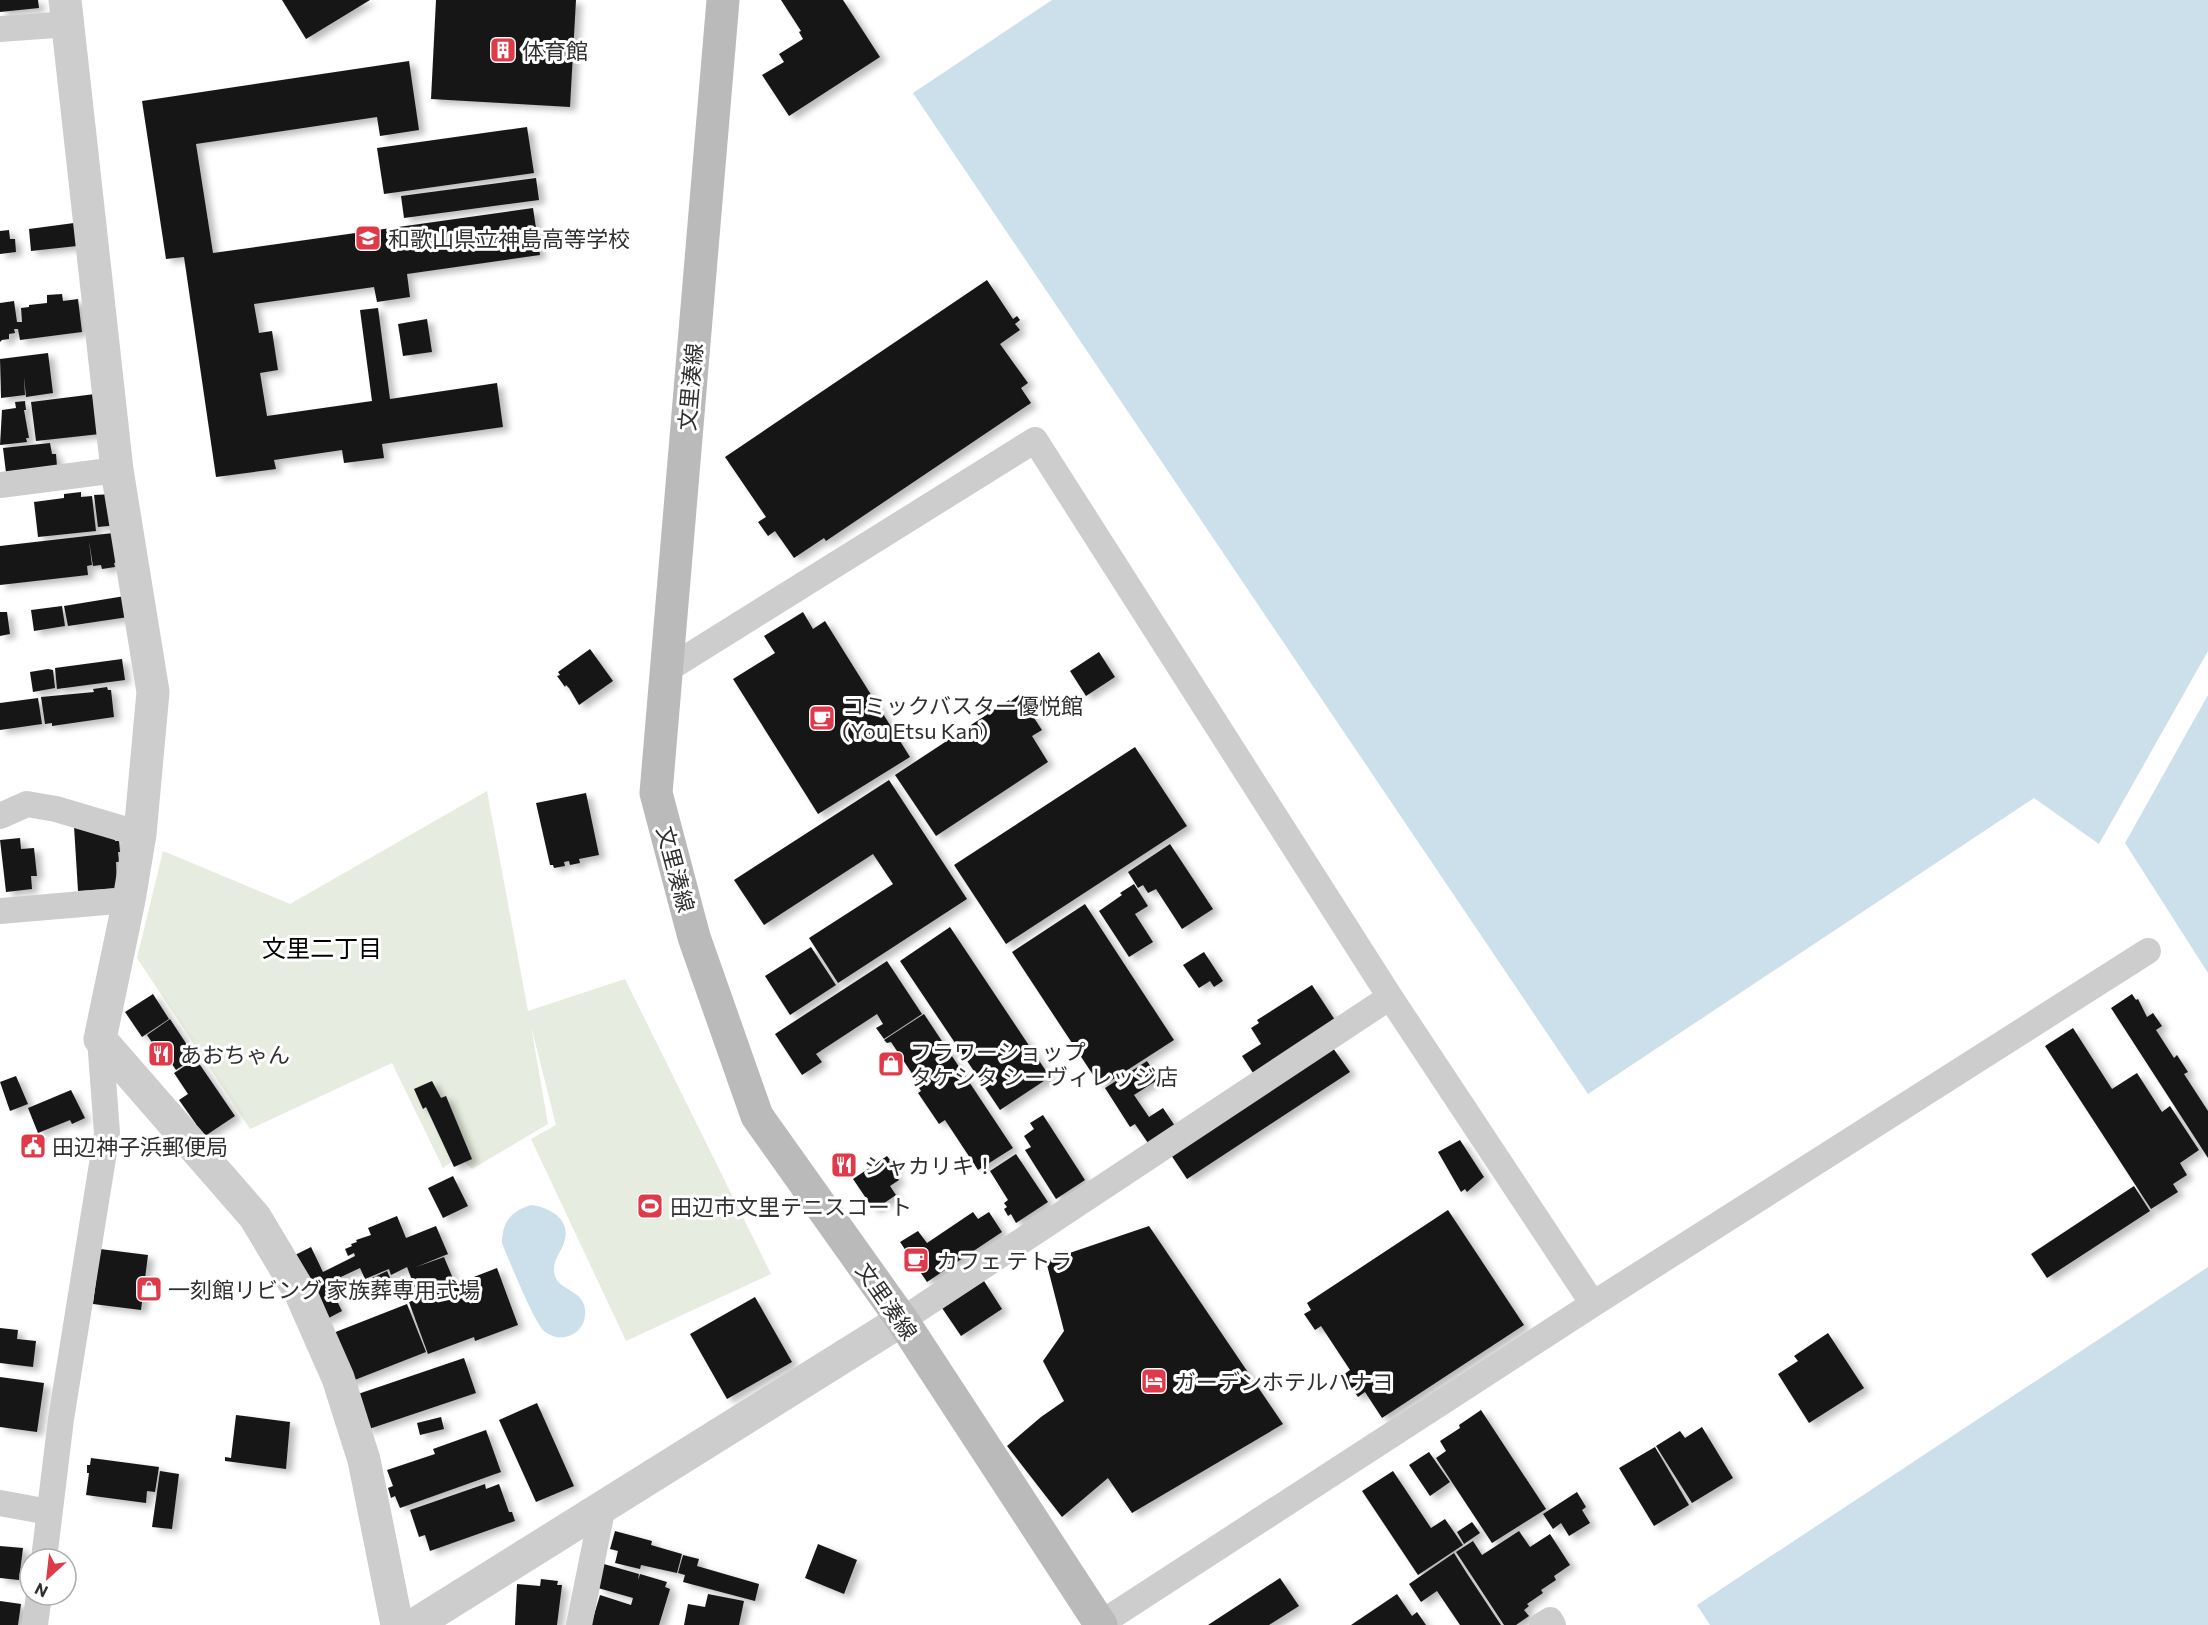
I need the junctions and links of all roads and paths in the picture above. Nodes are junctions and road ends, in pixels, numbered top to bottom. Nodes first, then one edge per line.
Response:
1 (723, 0) edge
2 (67, 12) edge
3 (0, 29) edge
4 (117, 470) junction
5 (0, 485) edge
6 (665, 671) junction
7 (0, 816) edge
8 (140, 834) junction
9 (129, 900) junction
10 (0, 911) edge
11 (2148, 951) dead end
12 (1390, 997) junction
13 (100, 1039) junction
14 (1593, 1304) junction
15 (902, 1320) junction
16 (0, 1503) edge
17 (603, 1506) junction
18 (50, 1512) junction
19 (46, 1547) edge
20 (37, 1607) edge
21 (1101, 1624) edge
22 (35, 1625) edge
23 (396, 1625) edge
24 (414, 1625) edge
25 (579, 1625) edge
26 (1542, 1625) edge
27 (1553, 1625) edge

1 - 6 main road, 文里湊線
2 - 3 street
2 - 4 street
4 - 5 street
4 - 8 street
6 - 12 street
6 - 15 main road, 文里湊線
7 - 8 street
8 - 9 street
9 - 10 street
9 - 13 street
11 - 14 street
12 - 14 street
12 - 15 street
13 - 18 street
13 - 23 street
14 - 21 street
15 - 17 street
15 - 21 main road, 文里湊線
16 - 18 street
17 - 24 street
17 - 25 street
18 - 19 street
20 - 22 street
26 - 27 street

